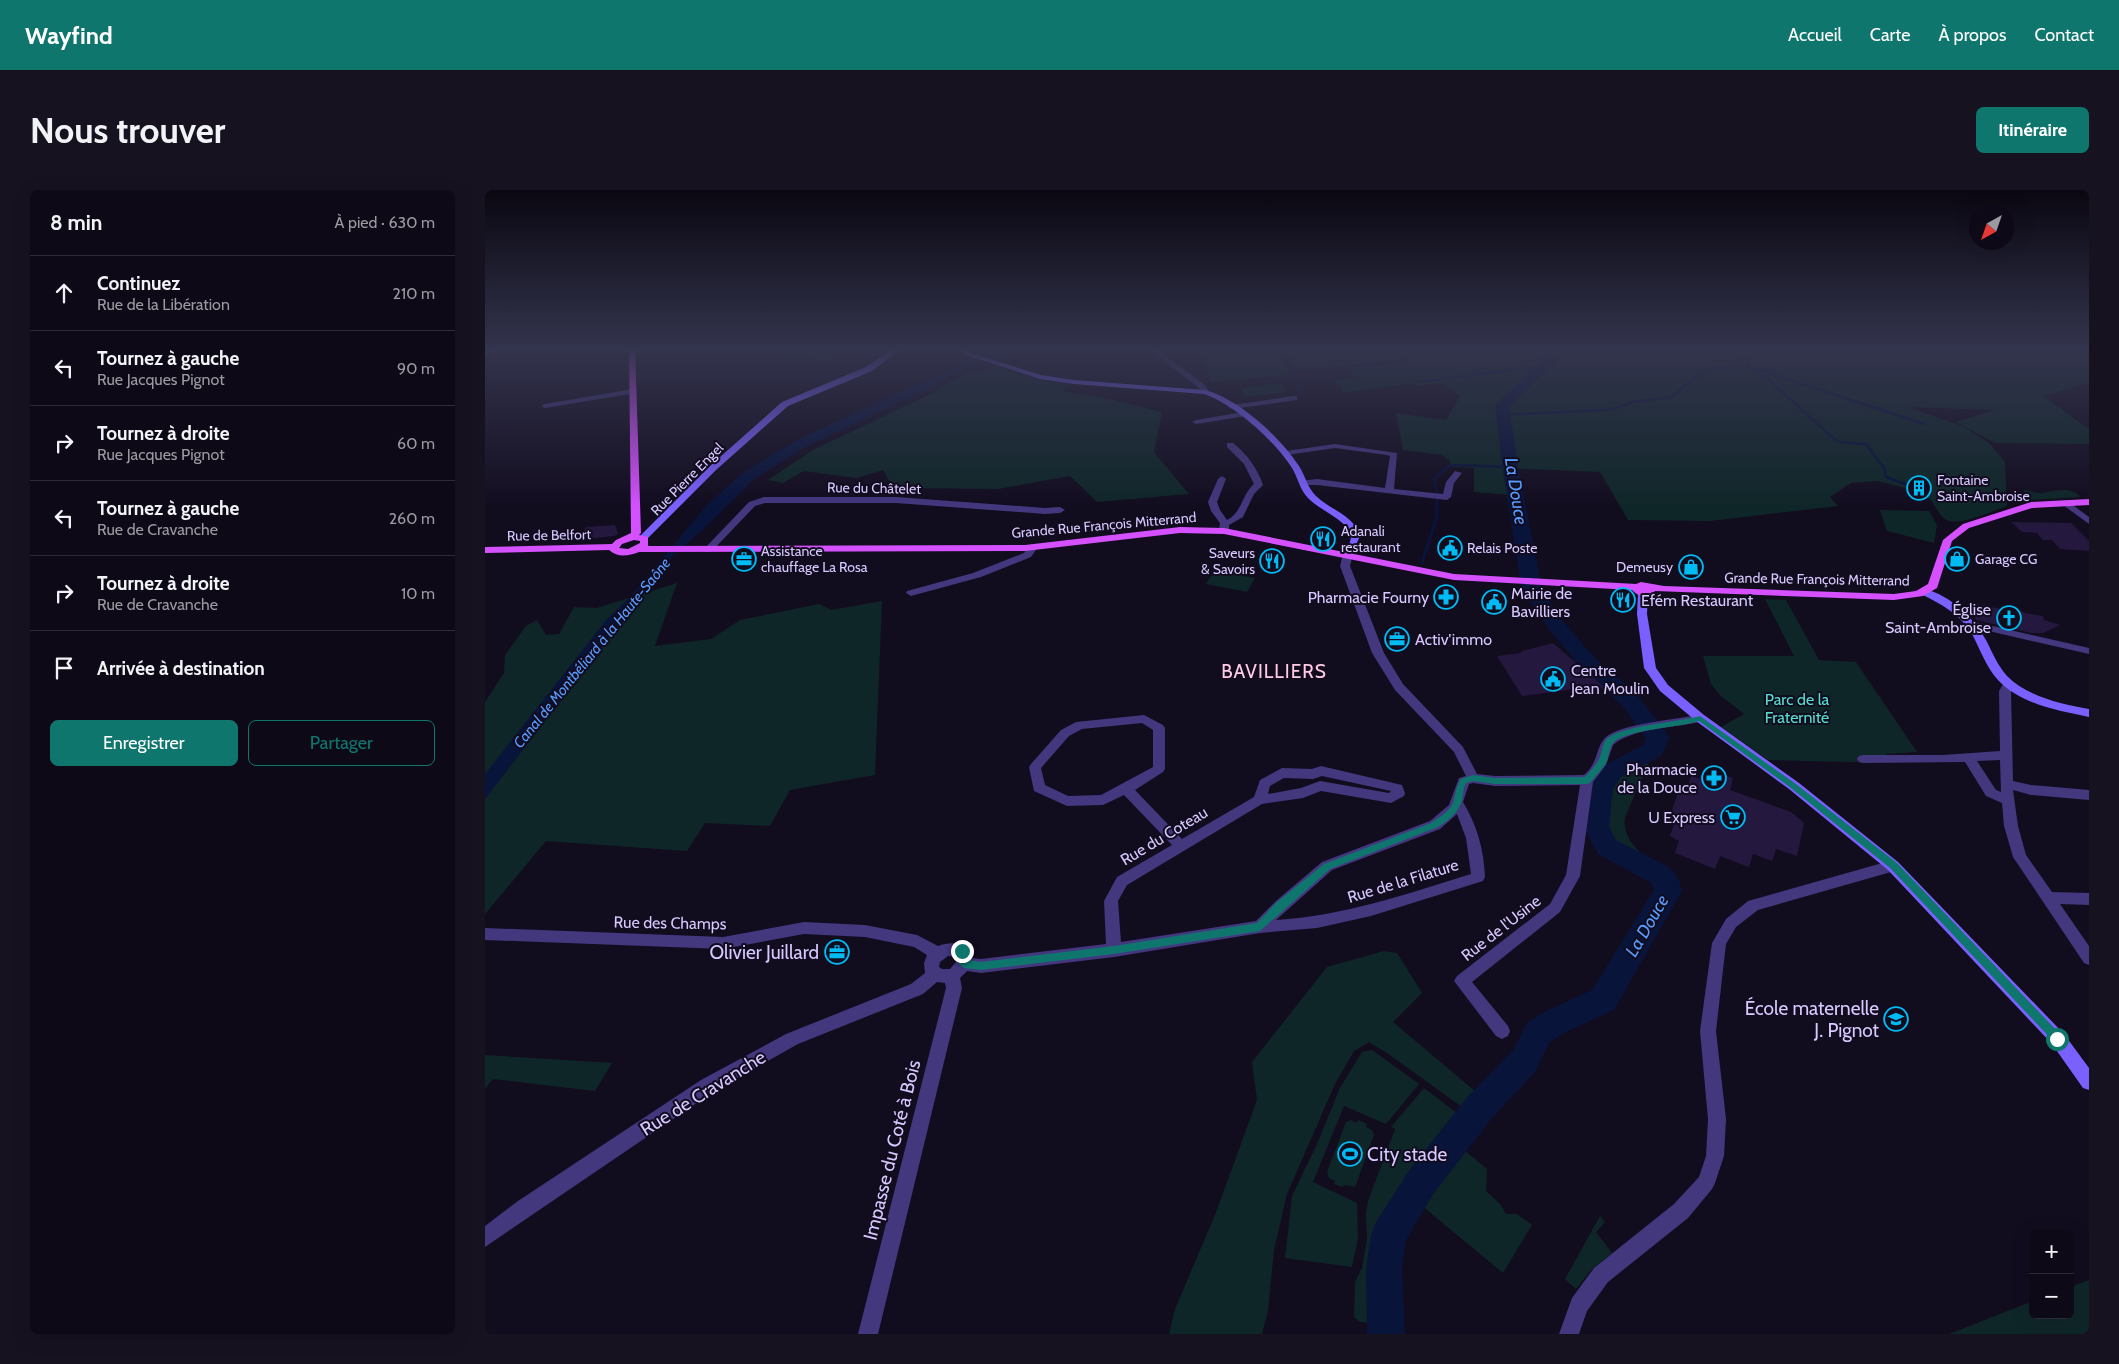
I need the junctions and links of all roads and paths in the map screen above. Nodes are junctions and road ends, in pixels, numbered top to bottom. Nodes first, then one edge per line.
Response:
1 (578, 400) edge
2 (633, 400) edge
3 (791, 400) edge
4 (1222, 400) edge
5 (1276, 400) edge
6 (545, 406) dead end
7 (1233, 406) junction
8 (1243, 414) junction
9 (1196, 422) dead end
10 (1230, 445) dead end
11 (1286, 453) junction
12 (1458, 473) dead end
13 (1222, 480) dead end
14 (1303, 483) junction
15 (1389, 491) junction
16 (2067, 502) junction
17 (2089, 502) edge
18 (1060, 510) dead end
19 (2089, 521) edge
20 (1225, 527) junction
21 (638, 538) junction
22 (613, 547) junction
23 (1033, 547) junction
24 (639, 548) junction
25 (485, 550) edge
26 (708, 550) junction
27 (1348, 554) junction
28 (1643, 590) junction
29 (1925, 592) junction
30 (911, 593) dead end
31 (1971, 624) junction
32 (2089, 651) edge
33 (2009, 684) junction
34 (2089, 713) edge
35 (1700, 718) junction
36 (2007, 755) junction
37 (1968, 757) junction
38 (1863, 759) dead end
39 (1473, 778) junction
40 (1587, 780) junction
41 (2008, 784) junction
42 (1126, 790) junction
43 (2089, 795) edge
44 (1259, 800) junction
45 (2008, 800) junction
46 (1457, 803) junction
47 (1181, 846) junction
48 (1893, 866) junction
49 (2048, 898) junction
50 (2089, 899) edge
51 (1260, 927) junction
52 (485, 934) edge
53 (1114, 950) junction
54 (937, 954) junction
55 (2089, 958) edge
56 (950, 971) junction
57 (1502, 1032) dead end
58 (2089, 1082) edge
59 (485, 1238) edge
60 (868, 1334) edge
61 (1569, 1334) edge

1 - 6 street
2 - 21 main road
3 - 21 street, Rue Pierre Engel
4 - 7 street
5 - 7 street
7 - 8 street
8 - 9 street
8 - 11 street
10 - 20 street
11 - 14 street
11 - 15 street
12 - 15 street
13 - 20 street
14 - 15 street
14 - 27 street
16 - 17 main road, Grande Rue François Mitterrand
16 - 19 street
16 - 29 main road, Grande Rue François Mitterrand
18 - 26 street, Rue du Châtelet
20 - 23 main road, Grande Rue François Mitterrand
20 - 27 main road, Grande Rue François Mitterrand
21 - 22 main road
21 - 24 main road
22 - 24 main road, Rue de Belfort
22 - 25 main road, Rue de Belfort
23 - 26 main road, Grande Rue François Mitterrand
23 - 30 street
24 - 26 main road, Grande Rue François Mitterrand
27 - 28 main road, Grande Rue François Mitterrand
27 - 39 street
28 - 29 main road, Grande Rue François Mitterrand
28 - 35 street
29 - 31 street
31 - 32 street
31 - 33 street
33 - 34 street
33 - 36 street
35 - 40 street
35 - 48 street
36 - 37 street
36 - 41 street
37 - 38 street
37 - 45 street
39 - 40 street
39 - 46 street
40 - 57 street, Rue de l'Usine
41 - 43 street
41 - 45 street
42 - 42 street
42 - 47 street
44 - 44 street, Rue du Coteau
44 - 47 street, Rue du Coteau
45 - 49 street
46 - 51 street
46 - 51 street, Rue de la Filature
47 - 53 street, Rue du Coteau
48 - 58 street
48 - 61 street
49 - 50 street
49 - 55 street
51 - 53 street
52 - 54 street, Rue des Champs
53 - 56 street
54 - 56 street, Impasse du Coté à Bois
54 - 56 street
56 - 59 street, Rue de Cravanche
56 - 60 street, Impasse du Coté à Bois

